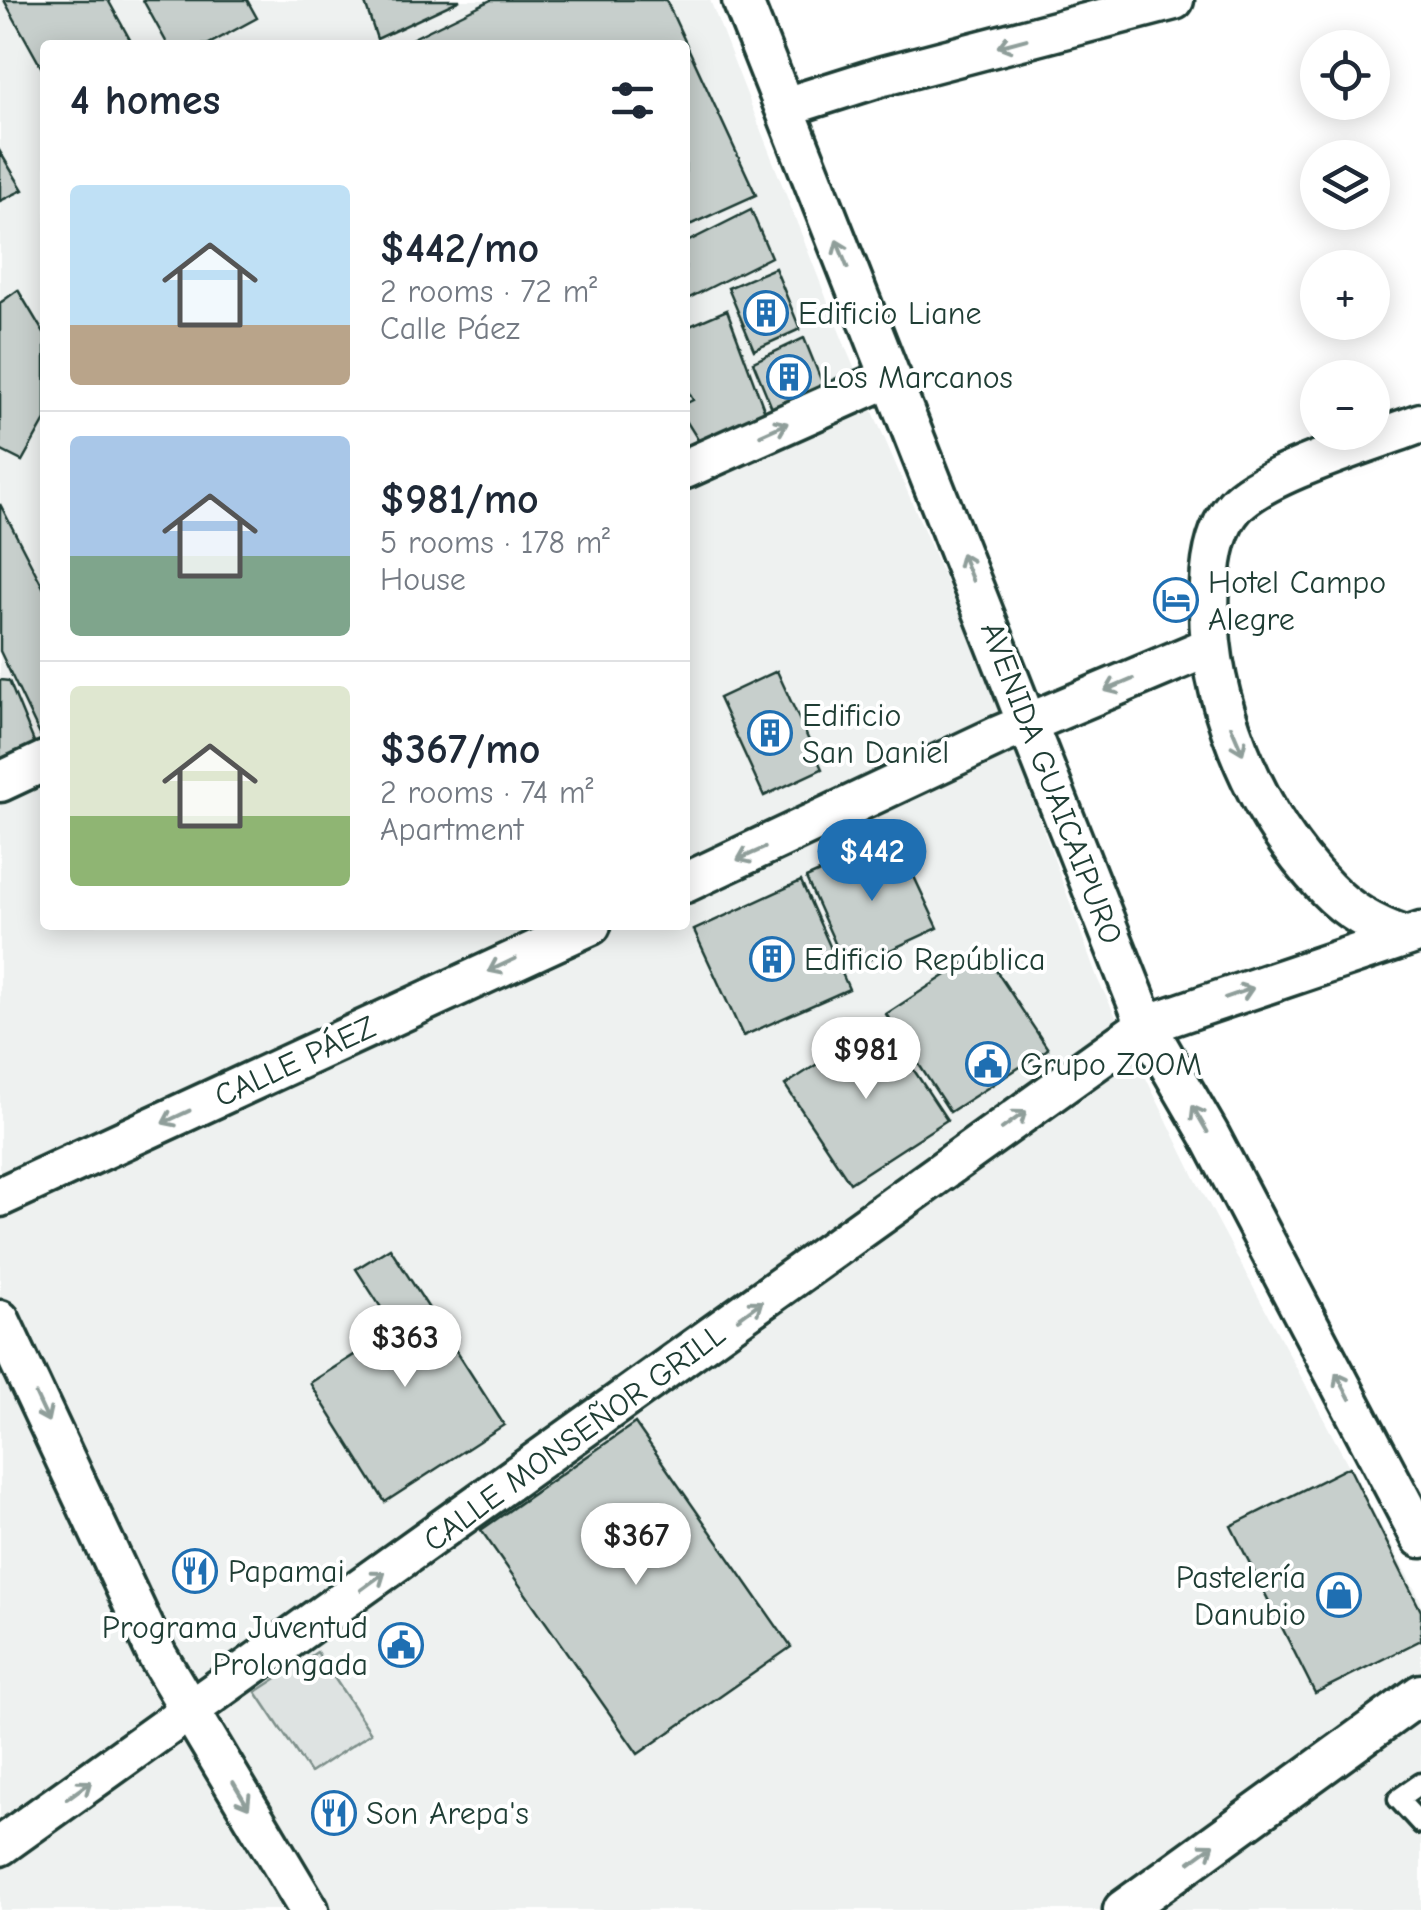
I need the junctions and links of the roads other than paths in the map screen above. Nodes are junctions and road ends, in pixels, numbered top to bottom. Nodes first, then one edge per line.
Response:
1 (742, 0) edge
2 (1174, 0) edge
3 (784, 107) junction
4 (891, 377) junction
5 (1421, 423) edge
6 (690, 467) edge
7 (1209, 647) junction
8 (1029, 722) junction
9 (40, 763) edge
10 (0, 782) edge
11 (690, 881) edge
12 (580, 930) edge
13 (1413, 934) edge
14 (1146, 1025) junction
15 (0, 1198) edge
16 (0, 1320) edge
17 (9, 1358) edge
18 (1421, 1538) edge
19 (1421, 1694) edge
20 (192, 1712) junction
21 (1421, 1782) edge
22 (1421, 1824) edge
23 (0, 1846) edge
24 (309, 1910) edge
25 (1123, 1910) edge

1 - 3 street, AVENIDA GUAICAIPURO
2 -> 3 street
4 -> 3 street, AVENIDA GUAICAIPURO
6 -> 4 street
8 -> 4 street, AVENIDA GUAICAIPURO
5 - 7 street
7 -> 8 street
7 -> 13 street
8 -> 11 street
8 - 14 street, AVENIDA GUAICAIPURO
9 - 10 street
12 -> 15 street, CALLE PÁEZ
14 -> 13 street, CALLE MONSEÑOR GRILL
18 -> 14 street, AVENIDA GUAICAIPURO
20 -> 14 street, CALLE MONSEÑOR GRILL
16 - 17 street
17 -> 20 street
25 -> 19 street
23 -> 20 street, CALLE MONSEÑOR GRILL
20 -> 24 street
21 - 22 lane

